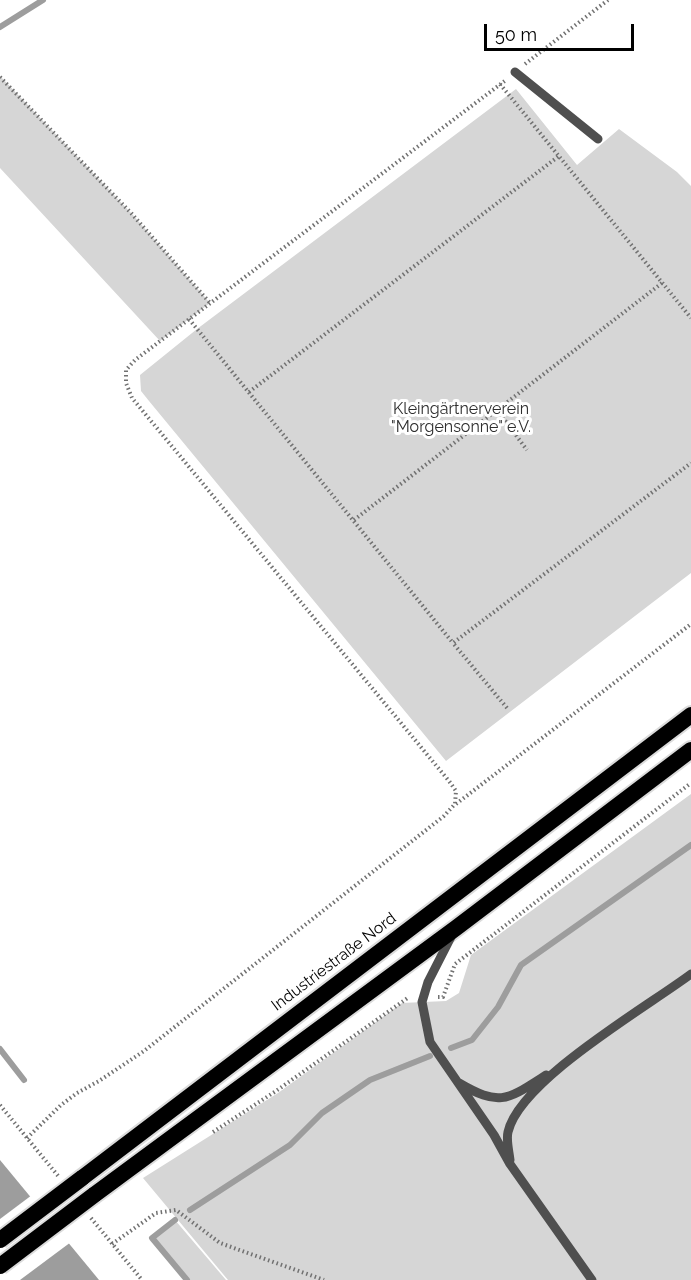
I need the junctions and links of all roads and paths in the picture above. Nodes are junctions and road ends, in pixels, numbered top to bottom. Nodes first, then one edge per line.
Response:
1 (608, 0) edge
2 (515, 72) junction
3 (0, 77) edge
4 (500, 84) junction
5 (598, 139) dead end
6 (559, 156) junction
7 (662, 283) junction
8 (210, 303) junction
9 (691, 318) edge
10 (189, 319) junction
11 (249, 392) junction
12 (496, 410) junction
13 (527, 450) dead end
14 (691, 463) edge
15 (354, 520) junction
16 (691, 624) edge
17 (453, 643) junction
18 (507, 708) dead end
19 (691, 715) edge
20 (691, 750) edge
21 (691, 783) edge
22 (455, 804) junction
23 (456, 928) junction
24 (691, 974) edge
25 (424, 997) junction
26 (560, 1065) junction
27 (454, 1080) junction
28 (210, 1134) dead end
29 (27, 1138) dead end
30 (510, 1164) junction
31 (0, 1240) edge
32 (112, 1244) dead end
33 (0, 1266) edge
34 (324, 1280) edge
35 (592, 1280) edge

1 - 2 path
2 - 4 path
2 - 5 lane
3 - 8 path
4 - 6 path
4 - 8 path
6 - 7 path
6 - 11 path
7 - 9 path
7 - 12 path
8 - 10 path
10 - 11 path
10 - 22 path
11 - 15 path
12 - 13 path
12 - 15 path
14 - 17 path
15 - 17 path
16 - 22 path
17 - 18 path
19 - 31 highway, Industriestraße Nord, bridge
20 - 23 highway
21 - 25 path
22 - 29 path
23 - 25 lane
23 - 33 highway, bridge
24 - 26 lane
25 - 27 lane
25 - 28 path
26 - 27 lane
26 - 30 lane
27 - 30 lane
30 - 35 lane
32 - 34 path

